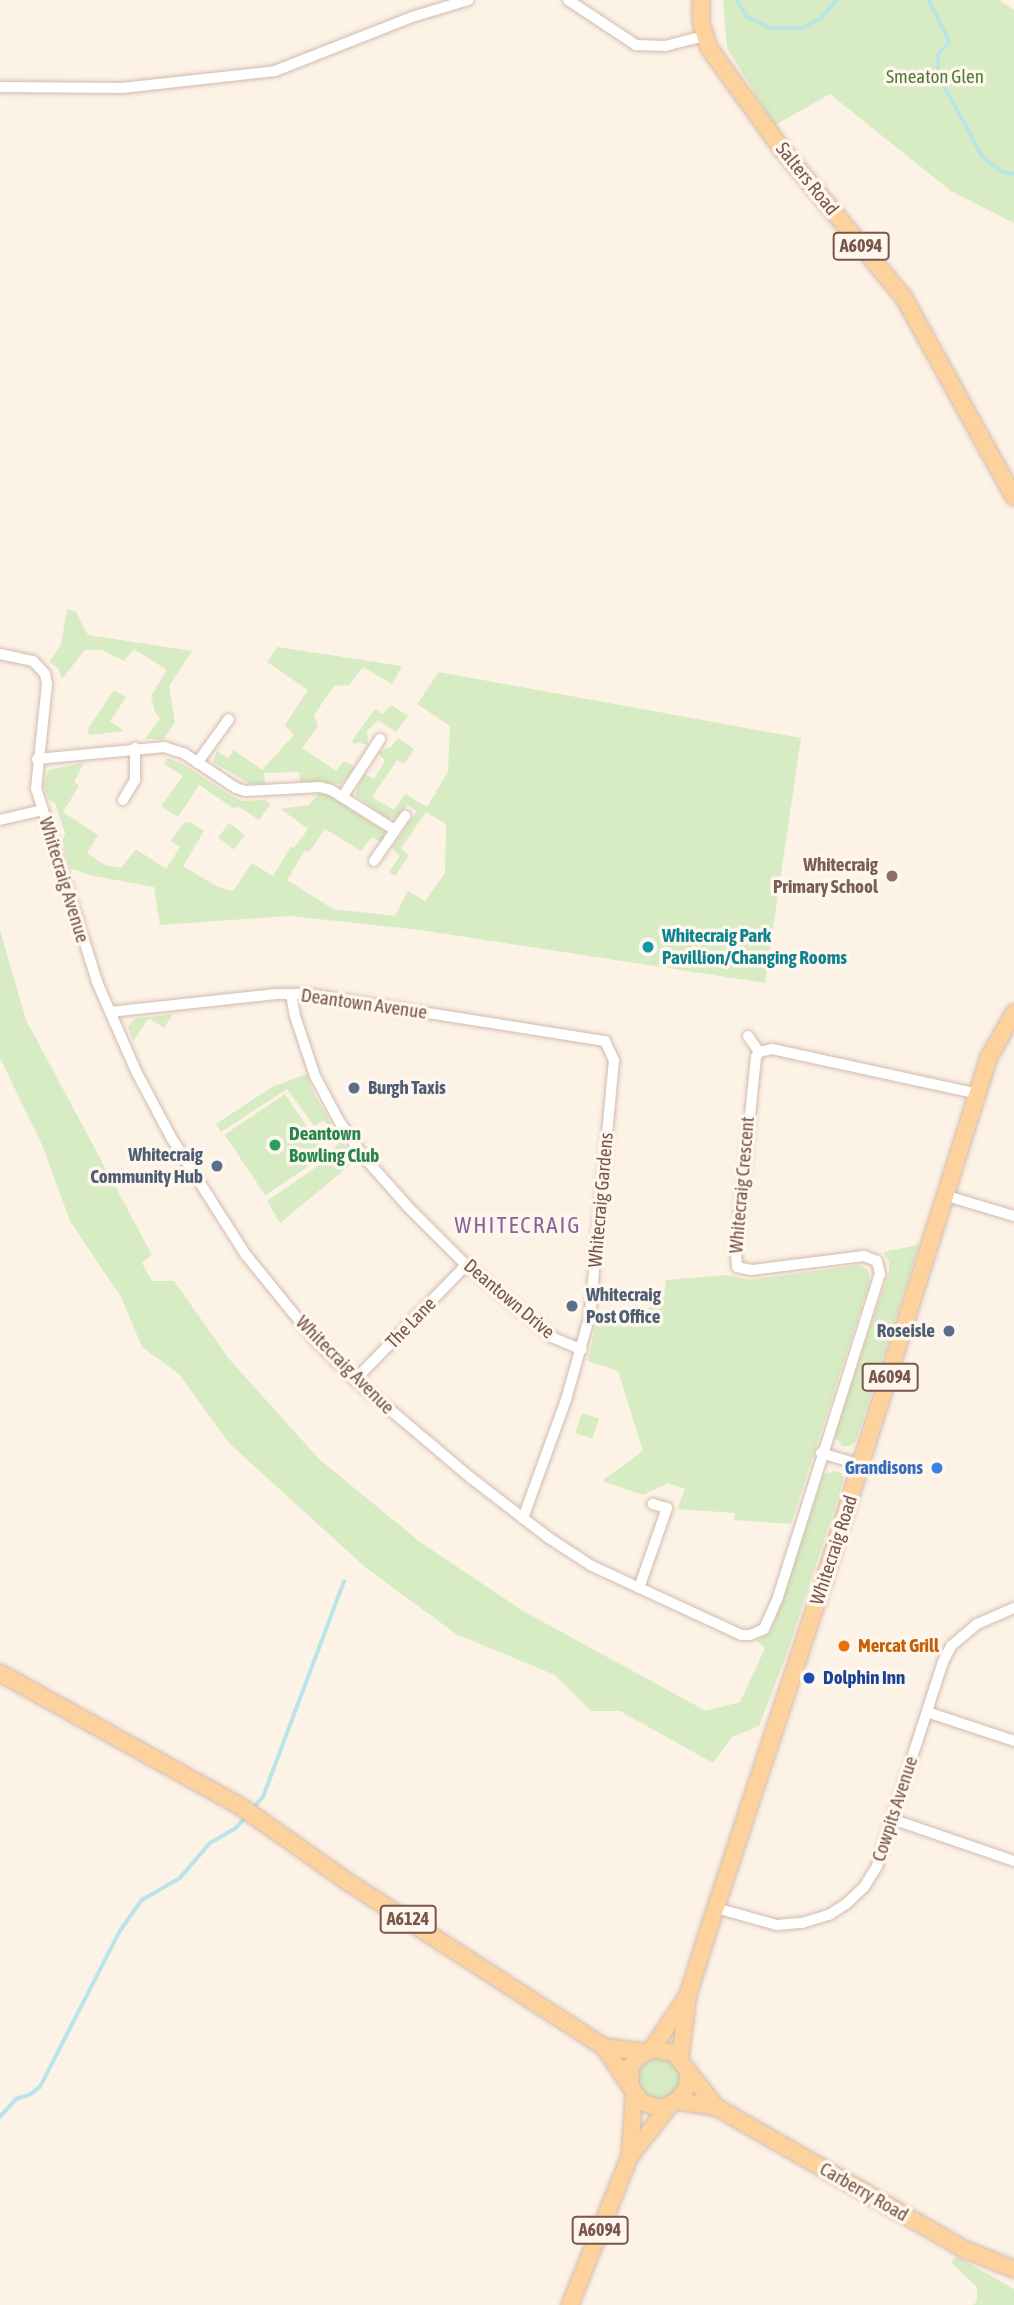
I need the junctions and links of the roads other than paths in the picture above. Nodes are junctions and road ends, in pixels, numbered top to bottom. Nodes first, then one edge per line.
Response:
1 (468, 0) edge
2 (568, 0) edge
3 (701, 2) edge
4 (704, 36) junction
5 (0, 87) edge
6 (1014, 497) edge
7 (0, 654) edge
8 (229, 719) dead end
9 (380, 739) dead end
10 (135, 748) junction
11 (37, 759) junction
12 (197, 763) junction
13 (342, 796) junction
14 (123, 800) dead end
15 (42, 810) junction
16 (405, 816) dead end
17 (0, 820) edge
18 (395, 830) junction
19 (373, 861) dead end
20 (291, 994) junction
21 (110, 1012) junction
22 (1011, 1023) edge
23 (748, 1036) dead end
24 (612, 1049) joint
25 (759, 1052) junction
26 (978, 1094) junction
27 (947, 1196) junction
28 (1014, 1216) edge
29 (467, 1265) junction
30 (582, 1350) junction
31 (355, 1380) junction
32 (821, 1454) junction
33 (861, 1465) junction
34 (653, 1504) dead end
35 (523, 1518) junction
36 (639, 1588) junction
37 (1014, 1608) edge
38 (0, 1673) edge
39 (927, 1712) junction
40 (1014, 1741) edge
41 (892, 1819) junction
42 (1014, 1861) edge
43 (716, 1908) junction
44 (688, 1995) junction
45 (604, 2047) junction
46 (648, 2050) junction
47 (684, 2064) junction
48 (632, 2090) junction
49 (673, 2103) junction
50 (716, 2107) junction
51 (630, 2156) junction
52 (1014, 2269) edge
53 (570, 2305) edge

1 - 5 street
2 - 4 street
3 - 4 main road, Salters Road / A6094
4 - 6 main road, Salters Road / A6094
7 - 11 street, Whitecraig Avenue
8 - 12 street
9 - 13 street
10 - 11 street
10 - 12 street
10 - 14 street
11 - 15 street, Whitecraig Avenue
12 - 13 street
13 - 18 street
15 - 17 street
15 - 21 street, Whitecraig Avenue
16 - 18 street
18 - 19 street
20 - 21 street, Deantown Avenue
20 - 24 street, Deantown Avenue
20 - 29 street, Deantown Drive
21 - 31 street, Whitecraig Avenue
22 - 26 main road, Whitecraig Road / A6094
23 - 25 street
24 - 30 street, Whitecraig Gardens
25 - 26 street
25 - 32 street, Whitecraig Crescent
26 - 27 main road, Whitecraig Road / A6094
27 - 28 street
27 - 33 main road, Whitecraig Road / A6094
29 - 30 street, Deantown Drive
29 - 31 street, The Lane
30 - 35 street, Whitecraig Gardens
31 - 35 street, Whitecraig Avenue
32 - 33 street
32 - 36 street, Whitecraig Avenue
33 - 43 main road, Whitecraig Road / A6094
34 - 36 street
35 - 36 street, Whitecraig Avenue
37 - 39 street, Cowpits Avenue
38 - 45 main road, A6124
39 - 40 street
39 - 41 street, Cowpits Avenue
41 - 42 street
41 - 43 street, Cowpits Avenue
43 - 44 main road, A6094
44 - 46 main road, A6094
44 - 47 main road, A6094
45 - 46 main road, A6124
45 - 48 main road, A6124
46 - 47 main road
46 - 48 main road
47 - 49 main road
47 - 50 main road, Carberry Road
48 - 49 main road
48 - 51 main road, A6094
49 - 50 main road, Carberry Road
49 - 51 main road, A6094
50 - 52 main road, Carberry Road
51 - 53 main road, A6094

